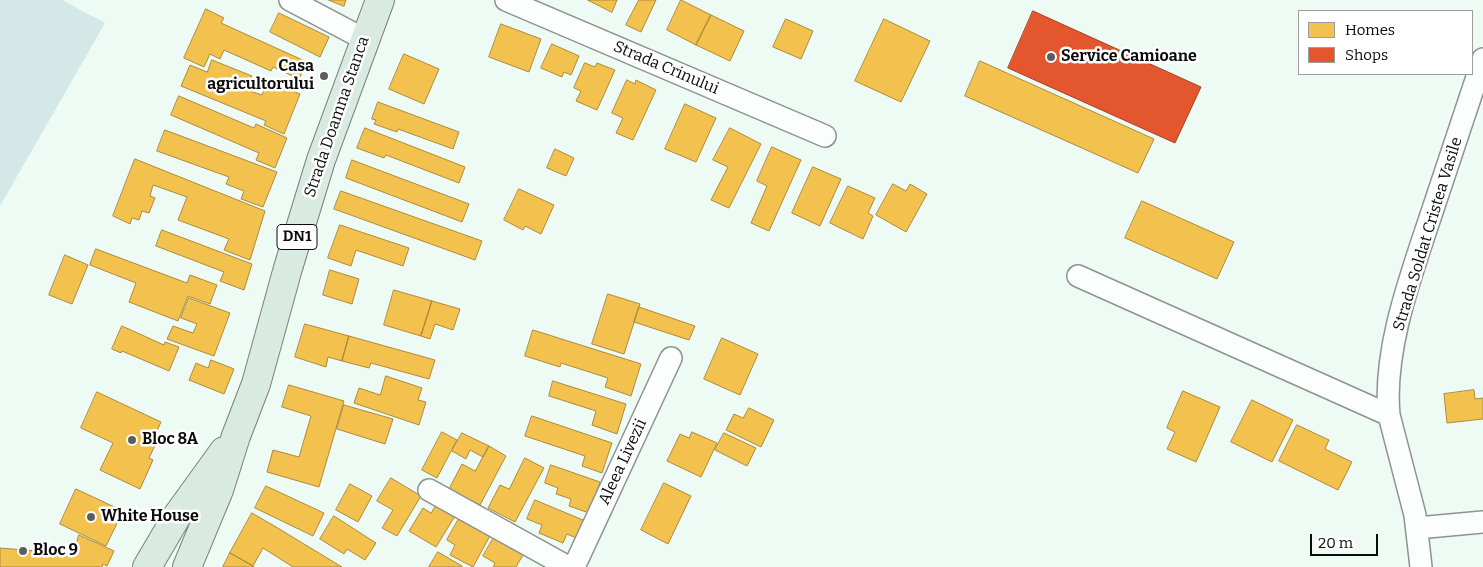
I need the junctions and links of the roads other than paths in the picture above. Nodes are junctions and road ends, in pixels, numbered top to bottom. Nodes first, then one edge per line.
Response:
1 (290, 0) edge
2 (380, 0) edge
3 (506, 0) edge
4 (364, 39) junction
5 (1483, 59) edge
6 (825, 136) dead end
7 (1078, 276) dead end
8 (671, 358) dead end
9 (1388, 415) junction
10 (236, 436) junction
11 (429, 490) dead end
12 (1483, 522) edge
13 (1417, 528) junction
14 (147, 567) edge
15 (187, 567) edge
16 (568, 567) edge
17 (574, 567) edge
18 (1420, 567) edge

1 - 4 street
2 - 4 main road, Strada Doamna Stanca / DN1
3 - 6 street, Strada Crinului
4 - 10 main road, Strada Doamna Stanca / DN1
5 - 9 street, Strada Soldat Cristea Vasile
7 - 9 street
8 - 17 street, Aleea Livezii
9 - 13 street, Strada Soldat Cristea Vasile
10 - 14 main road, Strada Doamna Stanca / DN1
10 - 15 main road, Strada Doamna Stanca / DN1
11 - 16 street
12 - 13 street
13 - 18 street, Strada Soldat Cristea Vasile

